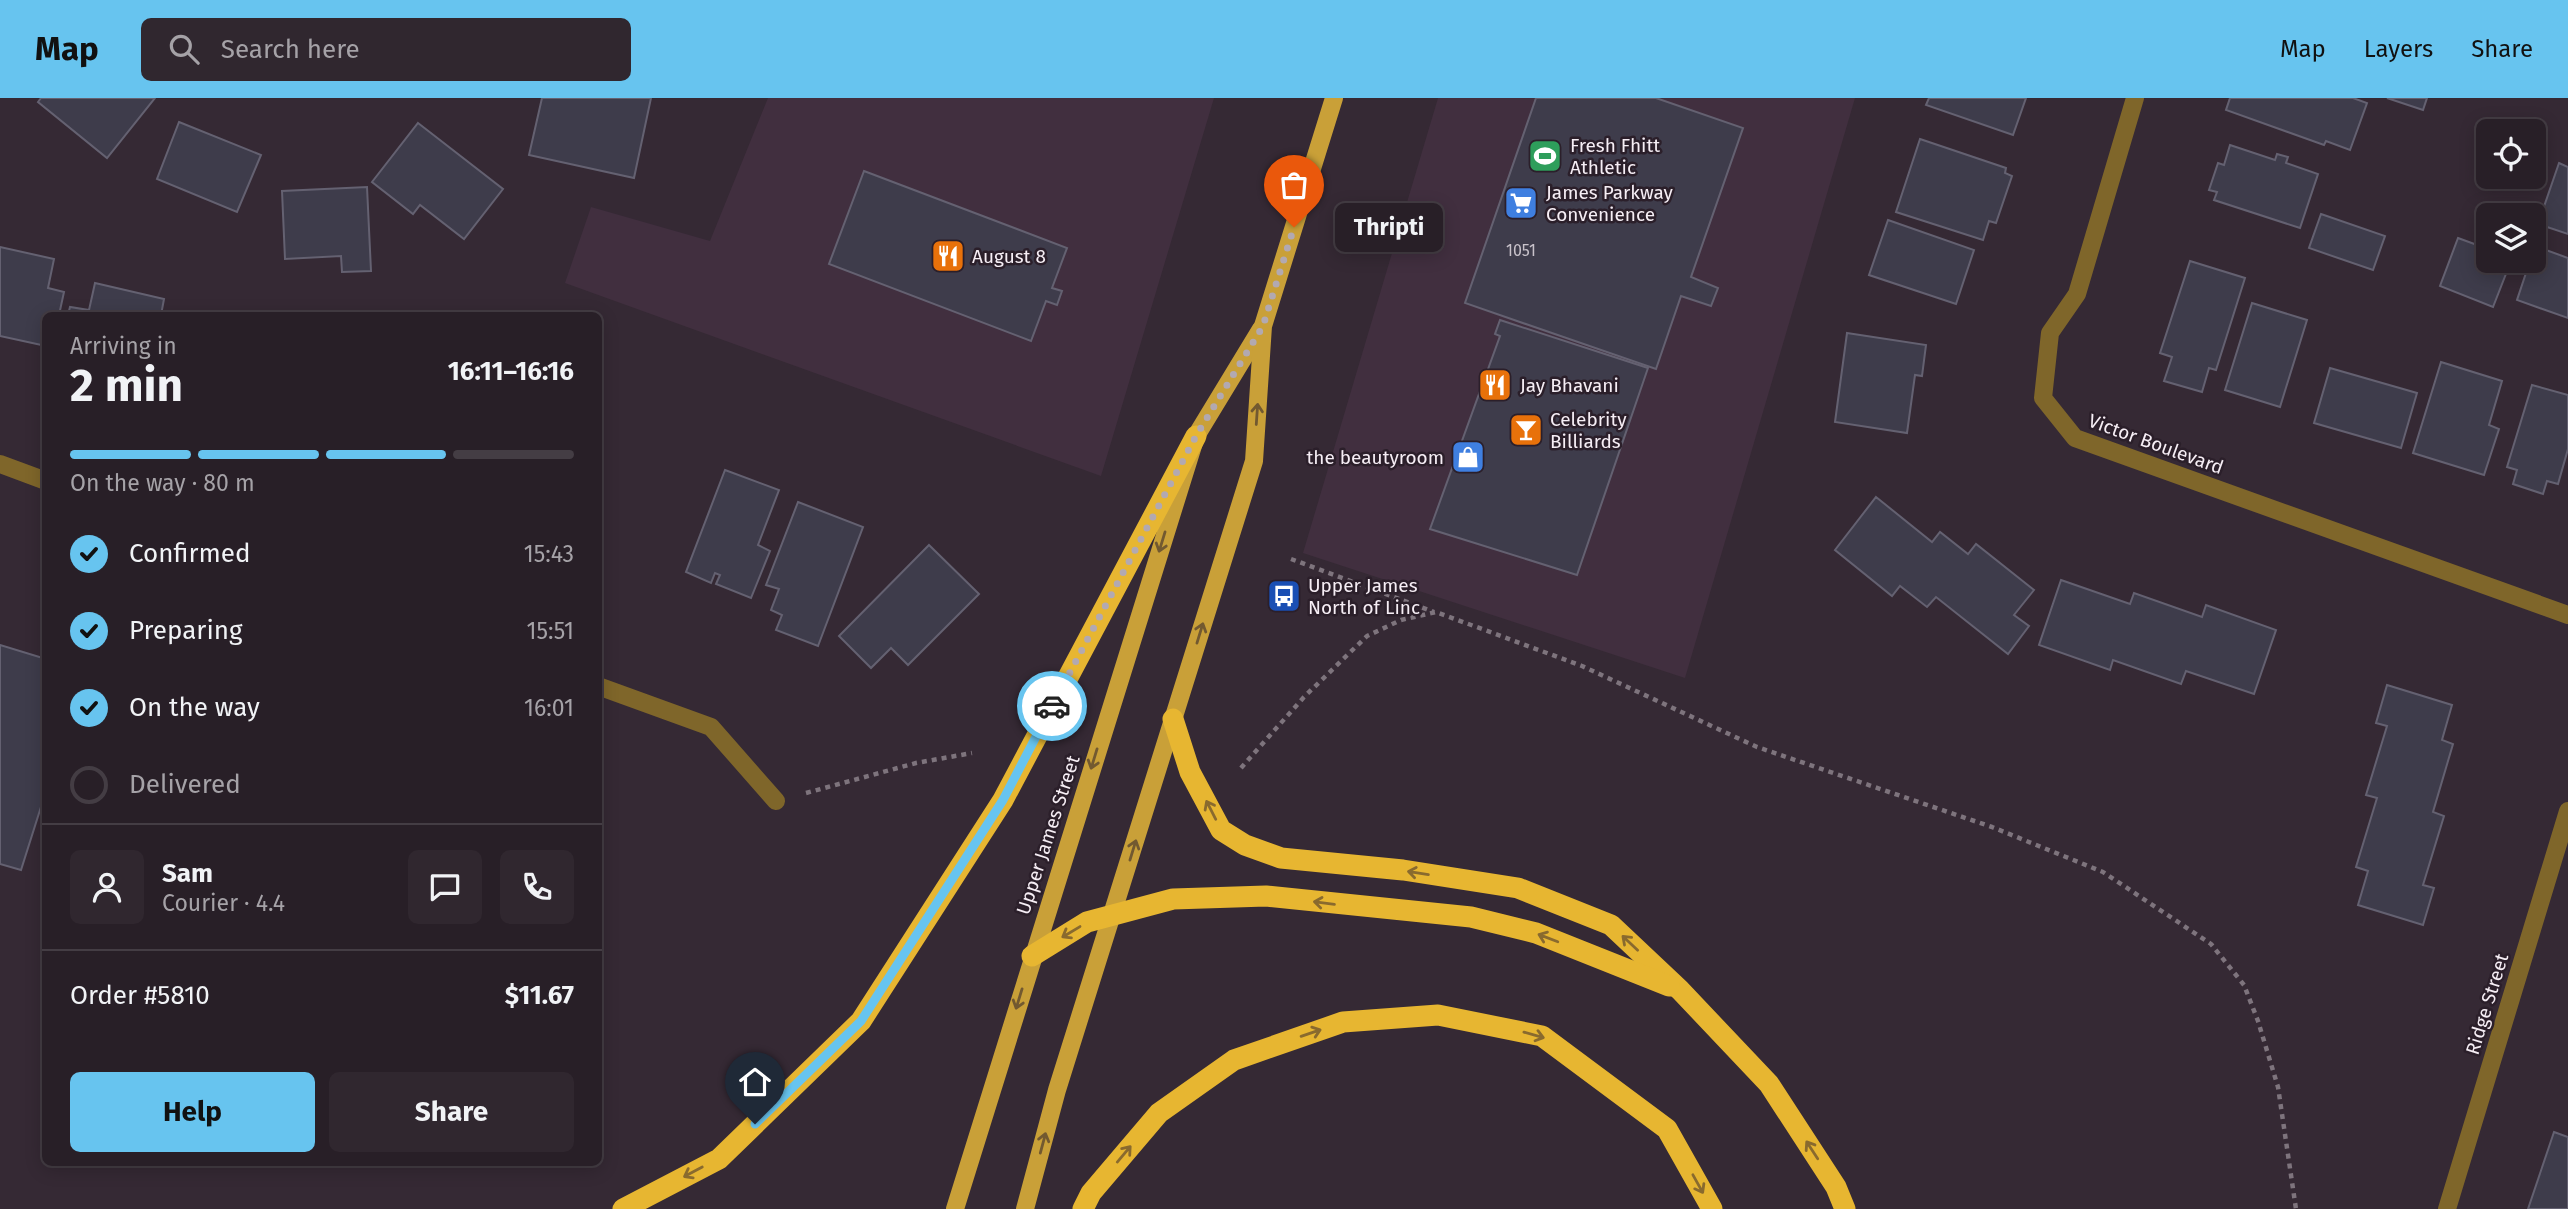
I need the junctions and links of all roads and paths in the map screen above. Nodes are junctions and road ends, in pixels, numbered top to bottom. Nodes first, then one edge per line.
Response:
1 (1334, 98) edge
2 (2135, 98) edge
3 (1263, 326) junction
4 (1196, 436) junction
5 (0, 464) edge
6 (42, 480) edge
7 (1291, 559) dead end
8 (1436, 612) junction
9 (2568, 615) edge
10 (602, 687) edge
11 (1173, 719) junction
12 (972, 752) dead end
13 (1241, 768) dead end
14 (776, 801) joint
15 (2568, 811) edge
16 (1112, 915) junction
17 (1032, 956) junction
18 (1680, 990) junction
19 (623, 1209) edge
20 (955, 1209) edge
21 (1025, 1209) edge
22 (1083, 1209) edge
23 (1712, 1209) edge
24 (1845, 1209) edge
25 (2295, 1209) edge
26 (2446, 1209) edge

1 - 3 main road, Upper James Street
2 - 9 street, Victor Boulevard
3 - 4 main road, Upper James Street
11 -> 3 main road, Upper James Street
4 -> 17 main road, Upper James Street
4 -> 19 highway
5 - 6 street
7 - 8 path
8 - 13 path
8 - 25 path
10 - 14 street
16 -> 11 main road, Upper James Street
18 -> 11 highway
12 - 14 path
15 - 26 street, Ridge Street
16 -> 17 highway
18 -> 16 highway
21 -> 16 main road, Upper James Street
17 -> 20 main road, Upper James Street
24 -> 18 highway
22 -> 23 highway

